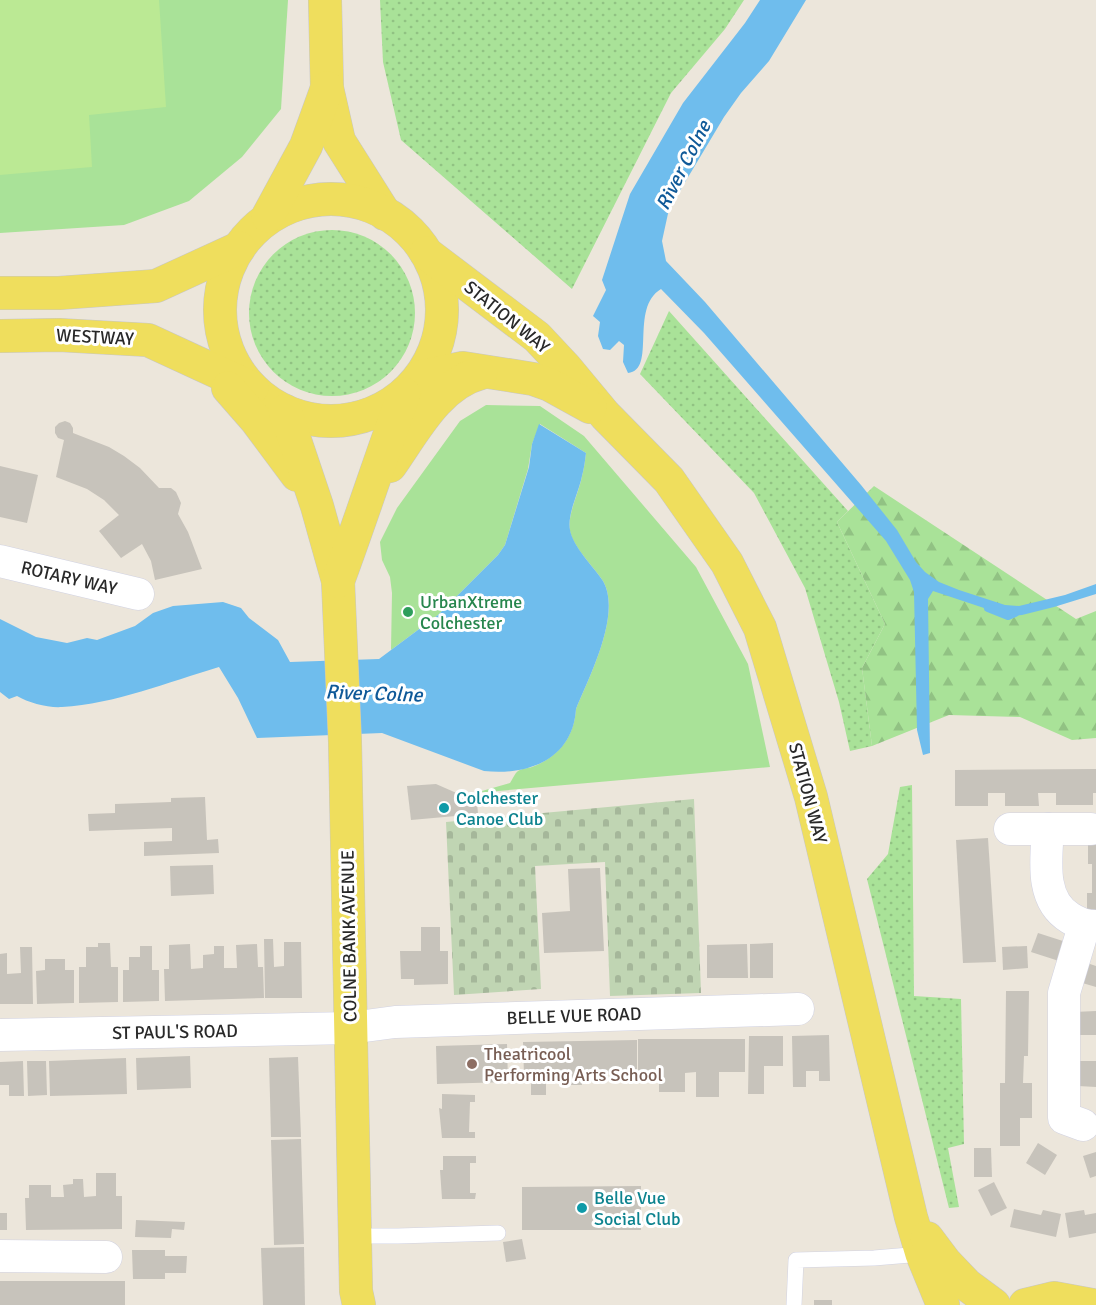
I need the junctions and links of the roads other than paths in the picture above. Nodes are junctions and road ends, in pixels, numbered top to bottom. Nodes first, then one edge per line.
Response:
1 (325, 16) edge
2 (327, 88) junction
3 (385, 214) junction
4 (268, 216) junction
5 (239, 248) junction
6 (426, 254) junction
7 (0, 293) edge
8 (0, 336) edge
9 (202, 365) junction
10 (486, 371) junction
11 (412, 386) junction
12 (252, 388) junction
13 (285, 411) junction
14 (605, 415) junction
15 (368, 501) junction
16 (317, 506) junction
17 (0, 561) edge
18 (338, 581) junction
19 (138, 594) dead end
20 (1010, 829) dead end
21 (1048, 829) junction
22 (1091, 829) dead end
23 (1090, 926) edge
24 (798, 1009) dead end
25 (350, 1028) junction
26 (0, 1035) edge
27 (1083, 1125) dead end
28 (911, 1217) junction
29 (498, 1233) dead end
30 (354, 1236) junction
31 (922, 1254) junction
32 (0, 1256) edge
33 (106, 1257) dead end
34 (355, 1300) edge
35 (794, 1305) edge
36 (943, 1305) edge
37 (994, 1305) edge
38 (1024, 1305) edge
39 (1094, 1305) edge

1 - 2 main road
2 - 3 main road
2 - 4 main road
3 - 4 main road
3 - 6 main road
4 - 5 main road
5 - 7 main road
5 - 12 main road
6 - 11 main road, COLNE BANK AVENUE
6 - 14 main road, STATION WAY
8 - 9 main road, WESTWAY
9 - 12 main road, WESTWAY
9 - 16 main road
10 - 11 main road, STATION WAY
10 - 14 main road, STATION WAY
10 - 15 main road
11 - 13 main road
11 - 15 main road, COLNE BANK AVENUE
12 - 13 main road
13 - 16 main road, COLNE BANK AVENUE
14 - 28 main road, STATION WAY
15 - 18 main road, COLNE BANK AVENUE
16 - 18 main road, COLNE BANK AVENUE
17 - 19 street, ROTARY WAY
18 - 25 main road, COLNE BANK AVENUE
20 - 21 street
21 - 22 street
21 - 23 street
23 - 27 street
24 - 25 street, BELLE VUE ROAD
25 - 26 street, ST PAUL'S ROAD
25 - 30 main road, COLNE BANK AVENUE
28 - 31 main road, STATION WAY
28 - 37 main road, STATION WAY
29 - 30 lane
30 - 34 main road, COLNE BANK AVENUE
31 - 35 lane
31 - 36 main road, STATION WAY
32 - 33 street
38 - 39 main road

